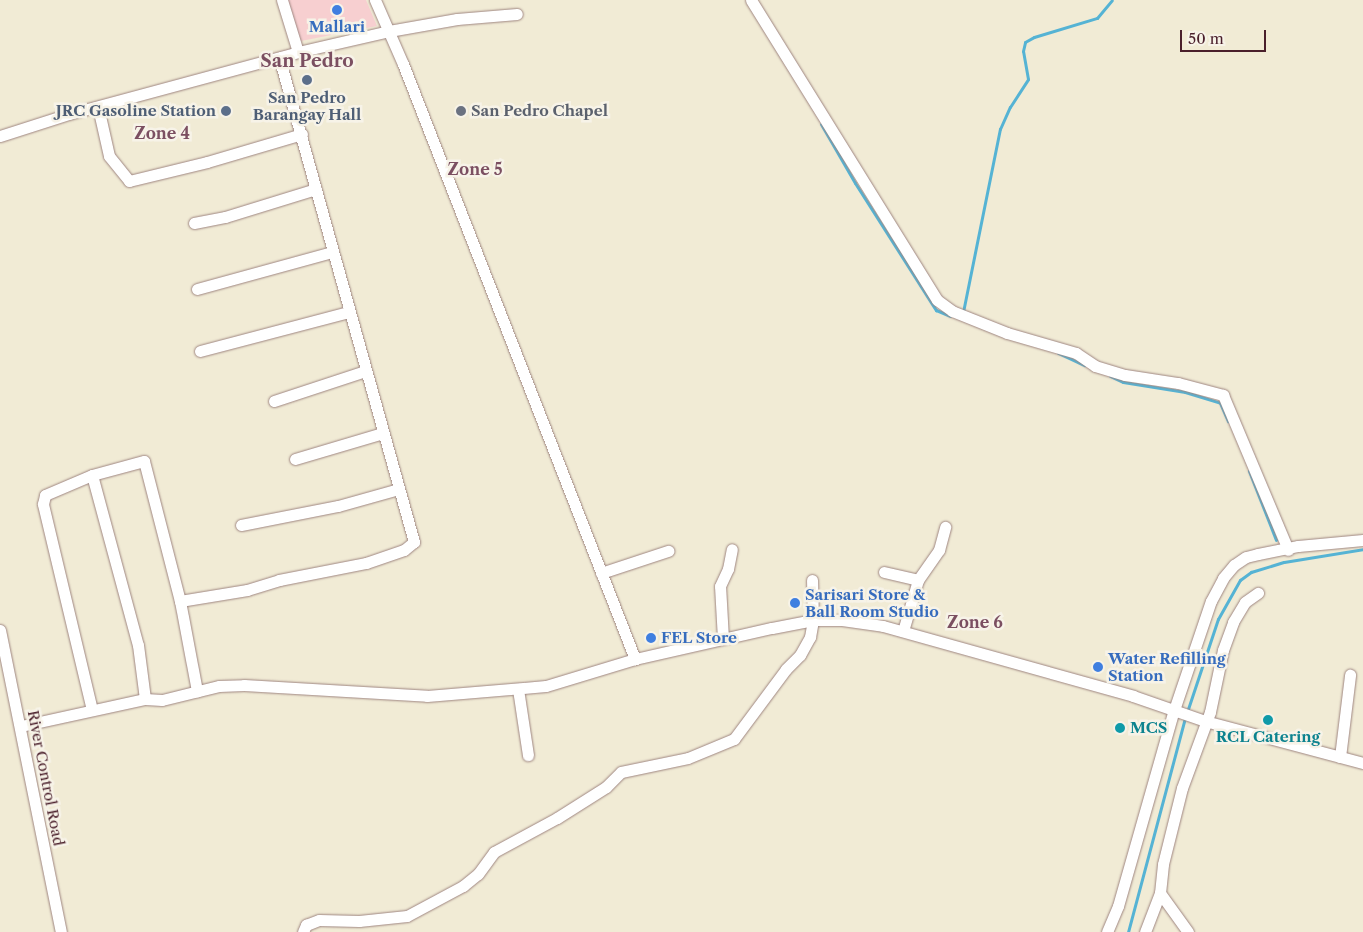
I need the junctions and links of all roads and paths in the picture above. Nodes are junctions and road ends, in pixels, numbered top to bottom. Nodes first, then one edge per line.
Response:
1 (282, 0) edge
2 (375, 0) edge
3 (751, 0) edge
4 (518, 14) dead end
5 (389, 31) junction
6 (298, 52) junction
7 (279, 57) junction
8 (98, 107) junction
9 (302, 134) junction
10 (0, 136) edge
11 (316, 190) junction
12 (194, 223) dead end
13 (332, 252) junction
14 (197, 289) dead end
15 (349, 312) junction
16 (200, 351) dead end
17 (366, 371) junction
18 (274, 401) dead end
19 (383, 433) junction
20 (295, 458) dead end
21 (92, 475) junction
22 (399, 489) junction
23 (241, 525) dead end
24 (945, 527) dead end
25 (1363, 540) edge
26 (732, 549) dead end
27 (1288, 550) junction
28 (668, 551) dead end
29 (601, 572) junction
30 (884, 572) dead end
31 (812, 580) dead end
32 (918, 580) junction
33 (1258, 593) dead end
34 (180, 601) junction
35 (814, 620) junction
36 (0, 630) edge
37 (903, 631) junction
38 (723, 639) junction
39 (635, 660) junction
40 (1350, 675) dead end
41 (518, 689) junction
42 (197, 691) junction
43 (145, 698) junction
44 (92, 710) junction
45 (1182, 713) junction
46 (1206, 721) junction
47 (21, 726) junction
48 (528, 755) dead end
49 (1340, 757) junction
50 (1363, 763) edge
51 (1160, 893) junction
52 (62, 932) edge
53 (303, 932) edge
54 (1107, 932) edge
55 (1145, 932) edge
56 (1188, 932) edge

1 - 6 street
2 - 5 street
3 - 27 street
4 - 5 street
5 - 6 street
5 - 29 street
6 - 7 street
7 - 8 street
7 - 9 street
8 - 9 street
8 - 10 street
9 - 11 street
11 - 12 street
11 - 13 street
13 - 14 street
13 - 15 street
15 - 16 street
15 - 17 street
17 - 18 street
17 - 19 street
19 - 20 street
19 - 22 street
21 - 34 street
21 - 43 street
21 - 44 street
22 - 23 street
22 - 34 street
24 - 32 street
25 - 27 street
26 - 38 street
27 - 45 street
28 - 29 street
29 - 39 street
30 - 32 street
31 - 35 street
32 - 37 street
33 - 46 street
34 - 42 street
35 - 37 street
35 - 38 street
35 - 53 street
36 - 47 street, River Control Road
37 - 45 street
38 - 39 street
39 - 41 street
40 - 49 street
41 - 42 street
41 - 48 street
42 - 43 street
43 - 44 street
44 - 47 street
45 - 46 street
45 - 54 street
46 - 49 street
46 - 51 street
47 - 52 street, River Control Road
49 - 50 street
51 - 55 street
51 - 56 street

